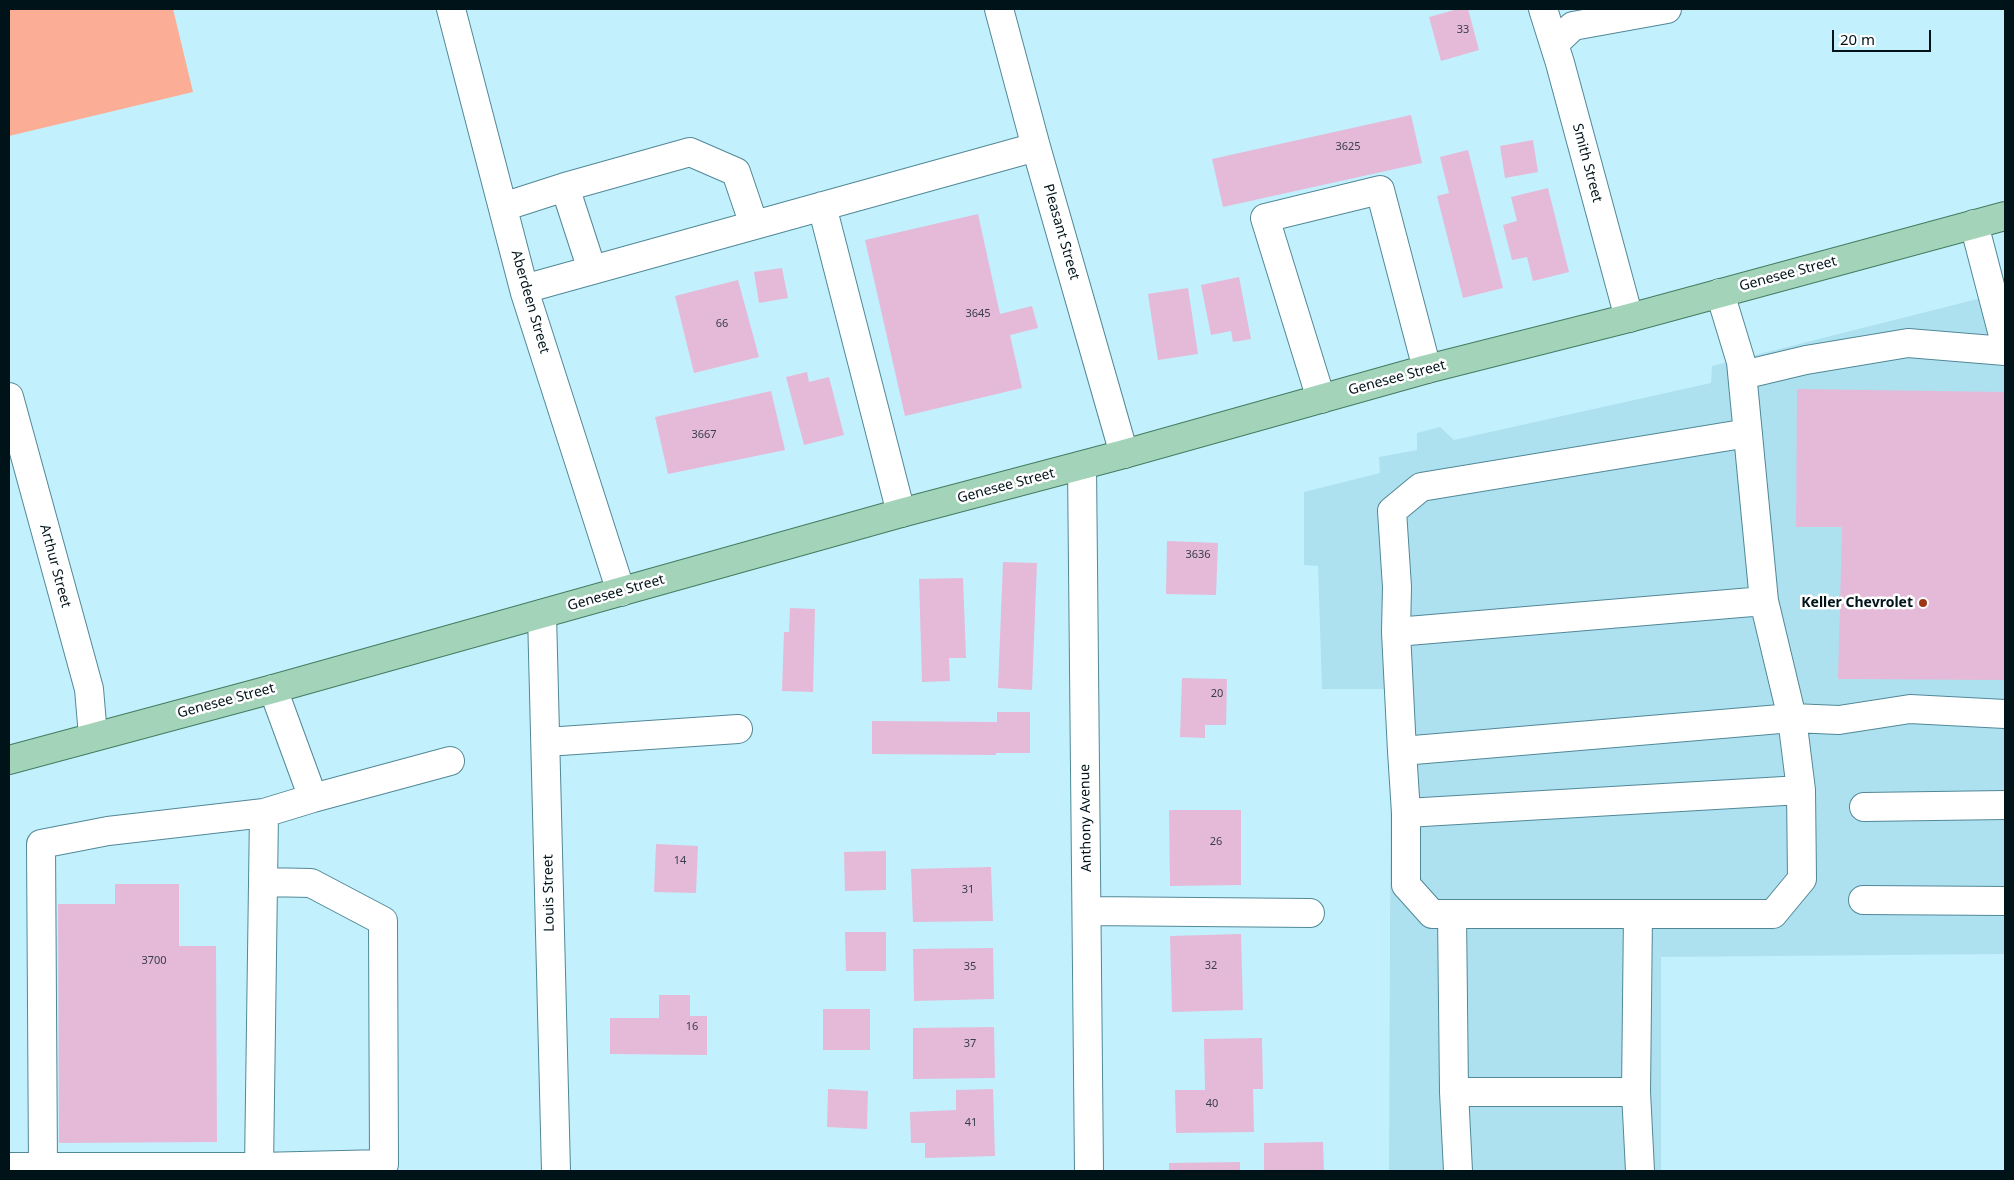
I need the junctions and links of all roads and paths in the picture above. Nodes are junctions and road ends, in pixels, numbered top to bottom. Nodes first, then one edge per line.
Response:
1 (452, 9) edge
2 (1000, 9) edge
3 (1543, 9) edge
4 (1667, 9) edge
5 (1554, 44) junction
6 (1036, 147) junction
7 (564, 187) junction
8 (822, 206) junction
9 (503, 207) junction
10 (2005, 216) edge
11 (1974, 224) junction
12 (754, 225) junction
13 (592, 270) junction
14 (524, 289) junction
15 (1720, 293) junction
16 (1629, 318) junction
17 (2005, 343) edge
18 (2005, 351) edge
19 (1427, 369) junction
20 (1743, 375) junction
21 (9, 397) edge
22 (1321, 399) junction
23 (13, 426) edge
24 (1748, 433) junction
25 (1124, 454) junction
26 (1082, 466) junction
27 (901, 514) junction
28 (621, 592) junction
29 (1764, 601) junction
30 (542, 614) junction
31 (1396, 632) junction
32 (273, 689) junction
33 (2005, 714) edge
34 (1792, 718) junction
35 (738, 729) dead end
36 (93, 736) junction
37 (546, 742) junction
38 (1402, 751) junction
39 (9, 760) edge
40 (450, 761) dead end
41 (1801, 790) junction
42 (313, 798) junction
43 (2005, 806) edge
44 (1864, 807) dead end
45 (264, 813) junction
46 (1406, 813) junction
47 (263, 882) junction
48 (1863, 900) dead end
49 (2005, 901) edge
50 (1087, 912) junction
51 (1310, 913) dead end
52 (1452, 914) junction
53 (1638, 914) junction
54 (1454, 1092) junction
55 (1636, 1092) junction
56 (9, 1167) edge
57 (43, 1167) junction
58 (259, 1167) junction
59 (556, 1171) edge
60 (1089, 1171) edge
61 (1458, 1171) edge
62 (1640, 1171) edge

1 - 9 street, Aberdeen Street
2 - 6 street, Pleasant Street
3 - 5 street, Smith Street
4 - 5 street
5 - 16 street, Smith Street
6 - 8 street
6 - 25 street, Pleasant Street
7 - 9 street
7 - 12 street
7 - 13 street
8 - 12 street
8 - 27 street
9 - 14 street, Aberdeen Street
10 - 11 main road, Genesee Street
11 - 15 main road, Genesee Street
11 - 17 street
12 - 13 street
13 - 14 street
14 - 28 street, Aberdeen Street
15 - 16 main road, Genesee Street
15 - 20 street
16 - 19 main road, Genesee Street
18 - 20 street
19 - 22 main road, Genesee Street
19 - 22 street
20 - 24 street
21 - 23 street, Arthur Street
22 - 25 main road, Genesee Street
23 - 36 street, Arthur Street
24 - 29 street
24 - 31 street
25 - 26 main road, Genesee Street
26 - 27 main road, Genesee Street
26 - 50 street, Anthony Avenue
27 - 28 main road, Genesee Street
28 - 30 main road, Genesee Street
29 - 31 street
29 - 34 street
30 - 32 main road, Genesee Street
30 - 37 street, Louis Street
31 - 38 street
32 - 36 main road, Genesee Street
32 - 42 street
33 - 34 street
34 - 38 street
34 - 41 street
35 - 37 street
36 - 39 main road, Genesee Street
37 - 59 street, Louis Street
38 - 46 street
40 - 42 street
41 - 46 street
41 - 53 street
42 - 45 street
43 - 44 street
45 - 47 street
45 - 57 street
46 - 52 street
47 - 58 street
47 - 58 street
48 - 49 street
50 - 51 street
50 - 60 street, Anthony Avenue
52 - 53 street
52 - 54 street
53 - 55 street
54 - 55 street
54 - 61 street
55 - 62 street
56 - 57 street
57 - 58 street

